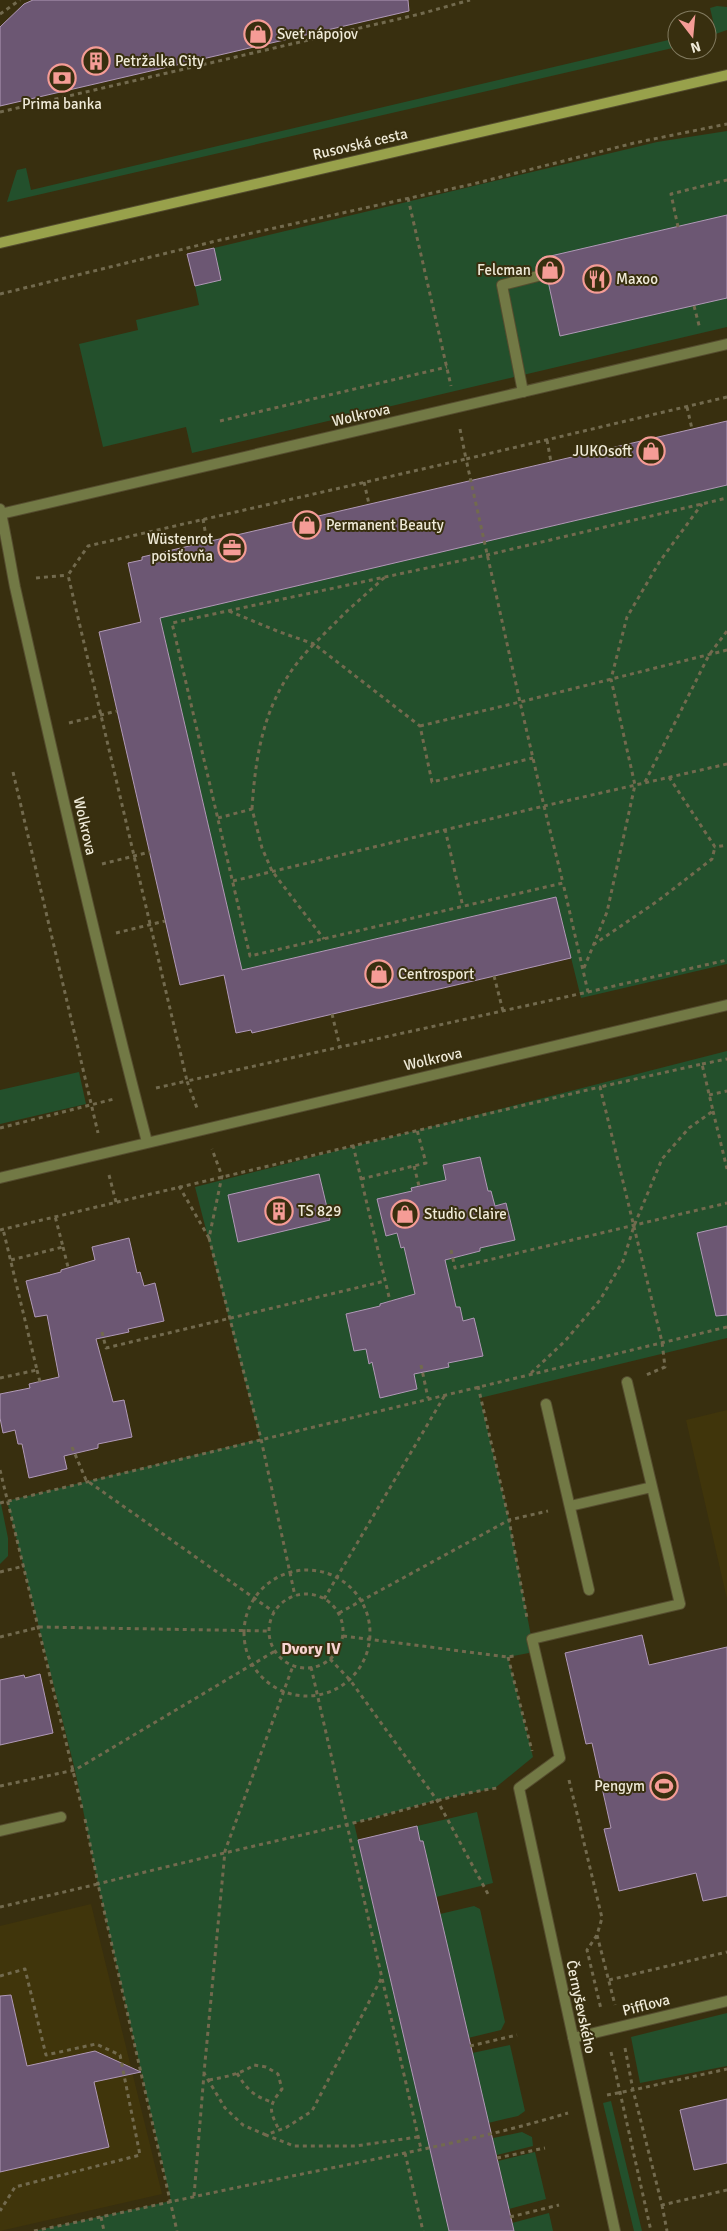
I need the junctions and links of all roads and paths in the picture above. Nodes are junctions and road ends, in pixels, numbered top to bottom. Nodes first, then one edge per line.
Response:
1 (20, 0) edge
2 (470, 0) edge
3 (0, 14) edge
4 (727, 75) edge
5 (0, 112) edge
6 (727, 124) edge
7 (727, 180) edge
8 (408, 198) junction
9 (678, 227) dead end
10 (0, 243) edge
11 (546, 274) dead end
12 (0, 294) edge
13 (727, 344) edge
14 (447, 367) junction
15 (523, 392) junction
16 (727, 397) edge
17 (687, 407) junction
18 (456, 408) junction
19 (220, 421) dead end
20 (692, 429) dead end
21 (547, 440) junction
22 (466, 459) junction
23 (552, 462) dead end
24 (364, 482) junction
25 (727, 498) edge
26 (702, 503) junction
27 (369, 504) dead end
28 (1, 512) edge
29 (203, 519) junction
30 (207, 542) dead end
31 (487, 555) junction
32 (387, 576) junction
33 (228, 611) junction
34 (727, 632) edge
35 (314, 644) junction
36 (727, 650) edge
37 (708, 655) junction
38 (611, 679) junction
39 (520, 702) junction
40 (117, 710) dead end
41 (100, 715) junction
42 (420, 726) junction
43 (47, 729) junction
44 (533, 758) junction
45 (727, 764) edge
46 (14, 772) dead end
47 (669, 777) junction
48 (644, 782) junction
49 (635, 785) junction
50 (544, 806) junction
51 (252, 809) junction
52 (218, 818) junction
53 (445, 829) junction
54 (727, 845) edge
55 (715, 847) junction
56 (150, 852) dead end
57 (134, 855) junction
58 (80, 870) junction
59 (272, 871) junction
60 (233, 881) junction
61 (563, 883) junction
62 (463, 907) junction
63 (166, 921) dead end
64 (150, 925) junction
65 (96, 937) junction
66 (324, 939) junction
67 (593, 946) junction
68 (727, 960) edge
69 (583, 968) junction
70 (494, 976) dead end
71 (588, 992) junction
72 (727, 1005) edge
73 (503, 1011) junction
74 (332, 1014) dead end
75 (340, 1047) junction
76 (727, 1059) edge
77 (702, 1064) junction
78 (187, 1080) junction
79 (600, 1087) junction
80 (727, 1091) edge
81 (134, 1094) junction
82 (709, 1095) junction
83 (91, 1105) junction
84 (713, 1111) junction
85 (0, 1128) edge
86 (416, 1130) junction
87 (147, 1142) junction
88 (353, 1145) junction
89 (103, 1152) junction
90 (414, 1166) junction
91 (727, 1169) edge
92 (222, 1176) junction
93 (0, 1178) edge
94 (361, 1179) junction
95 (179, 1186) junction
96 (419, 1186) dead end
97 (116, 1202) junction
98 (727, 1203) edge
99 (55, 1216) junction
100 (634, 1226) junction
101 (2, 1230) edge
102 (209, 1238) junction
103 (63, 1247) junction
104 (451, 1250) dead end
105 (11, 1260) junction
106 (68, 1268) dead end
107 (385, 1281) junction
108 (390, 1301) dead end
109 (230, 1318) junction
110 (727, 1327) edge
111 (102, 1332) dead end
112 (662, 1342) junction
113 (421, 1366) dead end
114 (665, 1367) dead end
115 (37, 1370) junction
116 (530, 1374) junction
117 (0, 1378) edge
118 (40, 1382) dead end
119 (628, 1382) dead end
120 (478, 1386) junction
121 (445, 1394) junction
122 (428, 1398) junction
123 (546, 1404) dead end
124 (260, 1439) junction
125 (72, 1447) dead end
126 (0, 1470) edge
127 (86, 1480) junction
128 (652, 1487) junction
129 (7, 1501) junction
130 (0, 1502) edge
131 (570, 1506) junction
132 (527, 1516) dead end
133 (509, 1520) junction
134 (24, 1566) junction
135 (0, 1572) edge
136 (290, 1572) junction
137 (337, 1576) junction
138 (589, 1590) dead end
139 (296, 1596) junction
140 (253, 1599) junction
141 (324, 1599) junction
142 (362, 1600) junction
143 (274, 1612) junction
144 (339, 1613) junction
145 (40, 1627) junction
146 (269, 1631) junction
147 (243, 1632) junction
148 (342, 1636) junction
149 (0, 1637) edge
150 (532, 1639) junction
151 (370, 1641) junction
152 (275, 1651) junction
153 (534, 1652) junction
154 (508, 1657) junction
155 (330, 1659) junction
156 (252, 1665) junction
157 (293, 1666) junction
158 (311, 1667) junction
159 (350, 1680) junction
160 (284, 1692) junction
161 (318, 1695) junction
162 (533, 1757) dead end
163 (74, 1770) junction
164 (568, 1776) dead end
165 (503, 1782) dead end
166 (0, 1786) edge
167 (496, 1788) junction
168 (519, 1788) junction
169 (437, 1800) junction
170 (61, 1817) dead end
171 (346, 1825) junction
172 (0, 1831) edge
173 (225, 1852) junction
174 (98, 1884) junction
175 (488, 1894) dead end
176 (0, 1907) edge
177 (727, 1952) edge
178 (0, 1976) edge
179 (381, 1979) junction
180 (609, 1980) dead end
181 (727, 2001) edge
182 (606, 2030) junction
183 (517, 2035) dead end
184 (573, 2038) junction
185 (470, 2046) dead end
186 (204, 2073) junction
187 (238, 2073) junction
188 (209, 2080) junction
189 (621, 2092) junction
190 (272, 2102) junction
191 (587, 2102) junction
192 (279, 2130) junction
193 (266, 2135) junction
194 (418, 2137) junction
195 (545, 2148) dead end
196 (421, 2149) junction
197 (406, 2153) junction
198 (497, 2158) dead end
199 (727, 2190) edge
200 (194, 2196) junction
201 (171, 2201) junction
202 (559, 2205) dead end
203 (662, 2205) junction
204 (0, 2211) edge
205 (101, 2217) junction
206 (510, 2217) dead end
207 (34, 2231) edge
208 (104, 2231) edge
209 (177, 2231) edge
210 (423, 2231) edge
211 (616, 2231) edge
212 (651, 2231) edge
213 (668, 2231) edge

1 - 3 path
2 - 5 path
4 - 10 street, Rusovská cesta
6 - 8 path
7 - 9 path
8 - 12 path
8 - 14 path
11 - 15 street
13 - 15 street, Wolkrova
14 - 18 path
14 - 19 path
15 - 18 street, Wolkrova
16 - 17 path
17 - 20 path
17 - 21 path
18 - 22 path
18 - 28 street, Wolkrova
21 - 22 path
21 - 23 path
22 - 24 path
22 - 31 path
24 - 27 path
24 - 29 path
25 - 26 path
26 - 31 path
26 - 38 path
28 - 43 street, Wolkrova
29 - 30 path
29 - 41 path
31 - 32 path
31 - 39 path
32 - 33 path
32 - 35 path
33 - 35 path
33 - 52 path
34 - 37 path
35 - 42 path
35 - 51 path
36 - 37 path
37 - 38 path
37 - 48 path
38 - 39 path
38 - 49 path
39 - 42 path
39 - 44 path
40 - 41 path
41 - 43 path
41 - 57 path
42 - 44 path
43 - 58 street, Wolkrova
44 - 50 path
45 - 47 path
46 - 83 path
47 - 48 path
47 - 55 path
48 - 49 path
49 - 50 path
49 - 67 path
50 - 53 path
50 - 61 path
51 - 52 path
51 - 59 path
52 - 60 path
53 - 59 path
53 - 62 path
54 - 55 path
55 - 67 path
56 - 57 path
57 - 58 path
57 - 64 path
58 - 65 street, Wolkrova
59 - 60 path
59 - 66 path
60 - 66 path
61 - 62 path
61 - 69 path
62 - 66 path
63 - 64 path
64 - 65 path
64 - 78 path
65 - 81 street, Wolkrova
67 - 69 path
68 - 71 path
69 - 71 path
70 - 73 path
71 - 73 path
72 - 87 street, Wolkrova
73 - 75 path
74 - 75 path
75 - 78 path
76 - 77 path
77 - 79 path
77 - 82 path
78 - 81 path
79 - 86 path
79 - 100 path
80 - 82 path
81 - 83 path
81 - 87 street, Wolkrova
82 - 84 path
83 - 85 path
83 - 89 path
84 - 91 path
84 - 100 path
86 - 88 path
86 - 90 path
87 - 89 street, Wolkrova
88 - 92 path
88 - 94 path
89 - 93 street, Wolkrova
89 - 97 path
90 - 94 path
90 - 96 path
92 - 95 path
92 - 102 path
94 - 107 path
95 - 97 path
95 - 102 path
97 - 99 path
98 - 100 path
99 - 101 path
99 - 103 path
100 - 104 path
100 - 112 path
100 - 116 path
101 - 105 path
102 - 109 path
103 - 105 path
103 - 106 path
105 - 115 path
107 - 108 path
107 - 109 path
109 - 111 path
109 - 124 path
110 - 112 path
112 - 114 path
112 - 116 path
113 - 122 path
115 - 117 path
115 - 118 path
116 - 120 path
119 - 128 street
120 - 121 path
120 - 133 path
121 - 122 path
121 - 137 path
122 - 124 path
123 - 131 street
124 - 127 path
124 - 136 path
125 - 127 path
126 - 129 path
127 - 129 path
127 - 140 path
128 - 131 street
128 - 150 street
129 - 130 path
129 - 134 path
131 - 138 street
132 - 133 path
133 - 142 path
133 - 150 path
134 - 135 path
134 - 145 path
136 - 137 path
136 - 139 path
136 - 140 path
137 - 141 path
137 - 142 path
139 - 141 path
139 - 143 path
140 - 143 path
140 - 147 path
141 - 144 path
142 - 144 path
142 - 151 path
143 - 146 path
144 - 148 path
145 - 147 path
145 - 149 path
145 - 163 path
146 - 147 path
146 - 152 path
147 - 156 path
148 - 151 path
148 - 155 path
150 - 153 street
151 - 154 path
151 - 159 path
152 - 156 path
152 - 157 path
153 - 154 path
153 - 168 street
154 - 162 path
155 - 158 path
155 - 159 path
156 - 160 path
156 - 163 path
157 - 158 path
157 - 160 path
158 - 161 path
159 - 161 path
159 - 169 path
160 - 161 path
160 - 173 path
161 - 171 path
163 - 166 path
163 - 174 path
164 - 182 path
165 - 167 path
167 - 168 path
167 - 169 path
168 - 184 street, Černyševského
169 - 171 path
169 - 175 path
170 - 172 street
171 - 173 path
171 - 179 path
173 - 174 path
173 - 186 path
174 - 176 path
174 - 201 path
177 - 180 path
178 - 204 path
179 - 192 path
179 - 194 path
181 - 182 street, Pifflova
182 - 184 street, Pifflova
182 - 189 path
183 - 185 path
184 - 191 street, Černyševského
186 - 188 path
186 - 200 path
187 - 188 path
187 - 190 path
187 - 190 path
188 - 193 path
189 - 191 path
189 - 203 path
189 - 212 path
190 - 192 path
191 - 196 path
191 - 211 street, Černyševského
192 - 193 path
193 - 194 path
194 - 196 path
195 - 198 path
196 - 197 path
197 - 200 path
197 - 210 path
199 - 203 path
200 - 201 path
201 - 205 path
201 - 209 path
202 - 206 path
203 - 213 path
205 - 207 path
205 - 208 path

